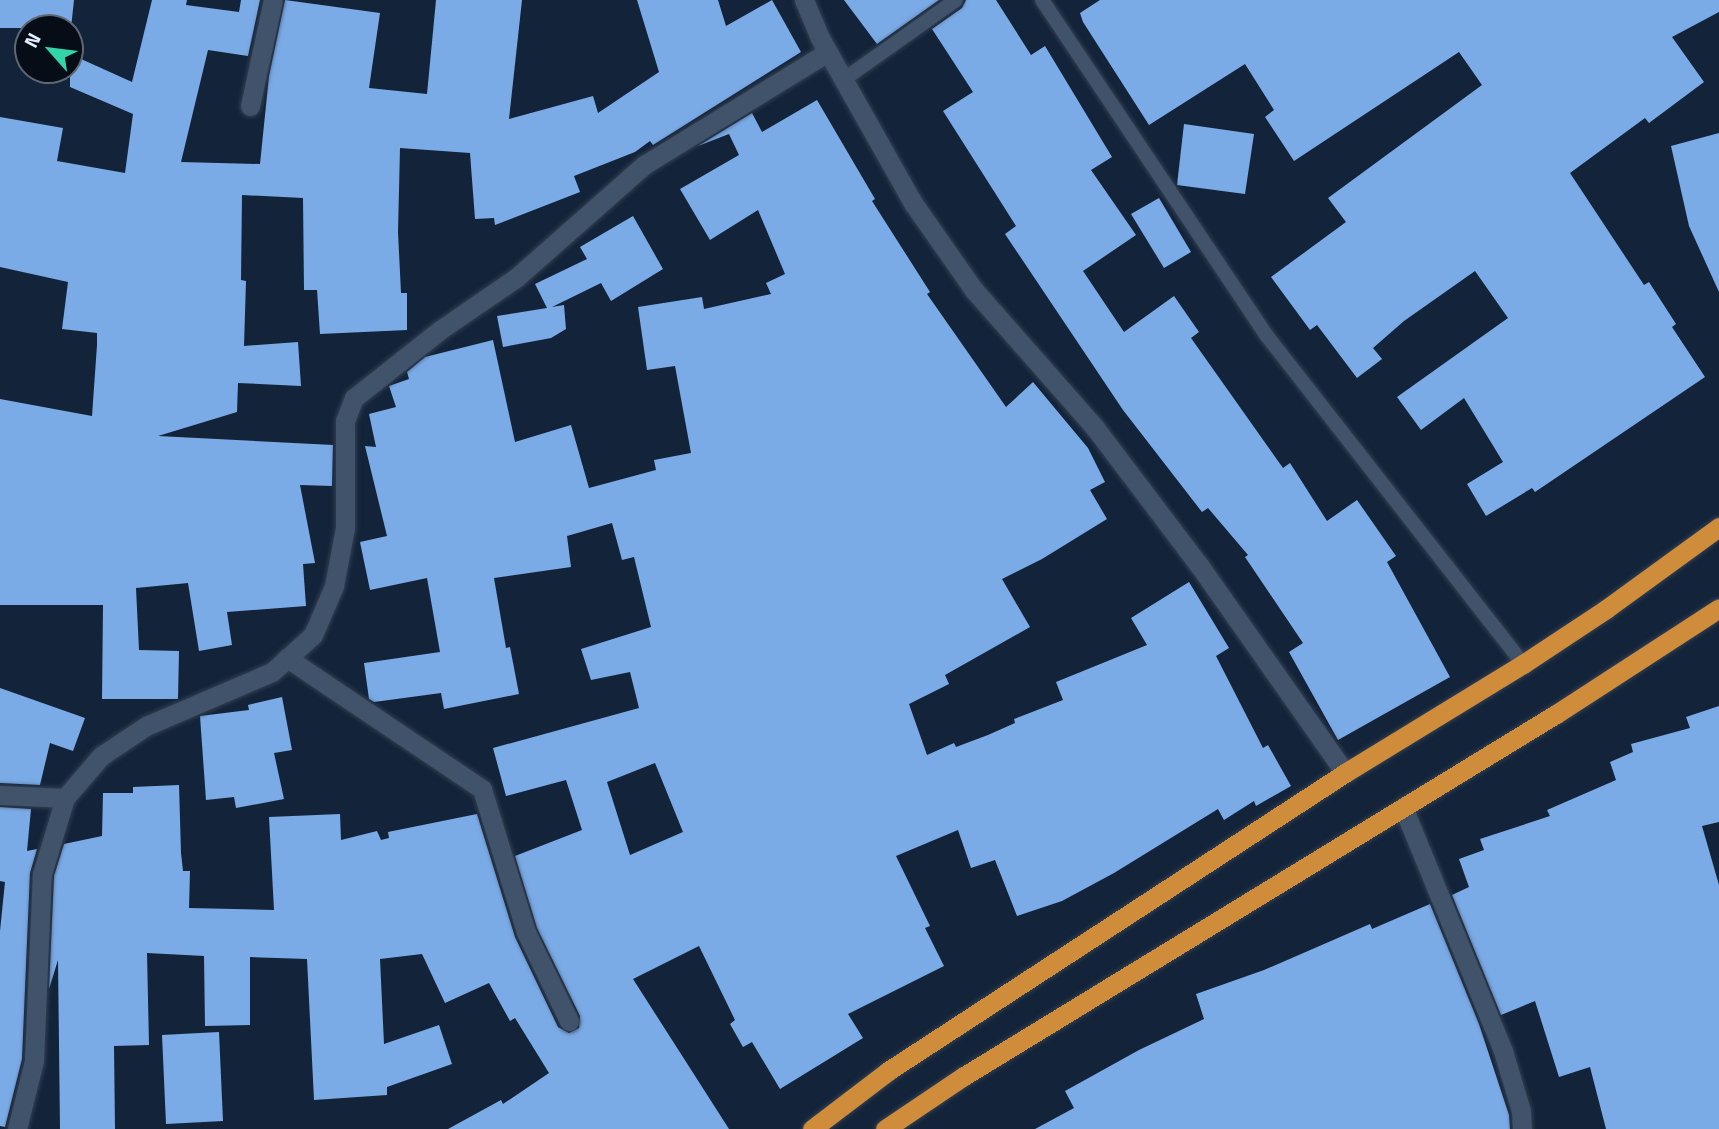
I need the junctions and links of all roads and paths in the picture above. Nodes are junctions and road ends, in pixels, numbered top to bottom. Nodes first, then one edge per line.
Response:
1 (272, 0) edge
2 (804, 0) edge
3 (957, 0) edge
4 (1042, 0) edge
5 (828, 52) junction
6 (843, 80) junction
7 (250, 106) dead end
8 (1719, 527) edge
9 (1719, 608) edge
10 (287, 658) junction
11 (1523, 664) junction
12 (1345, 773) junction
13 (0, 795) edge
14 (65, 799) junction
15 (1403, 807) junction
16 (569, 1021) dead end
17 (18, 1129) edge
18 (812, 1129) edge
19 (884, 1129) edge
20 (1522, 1129) edge

1 - 7 street
2 - 5 street
3 - 6 lane
4 - 11 lane
5 - 6 street
5 - 10 street
6 - 12 street
8 - 11 highway
9 - 15 highway
10 - 14 street
10 - 16 street
11 - 12 highway
12 - 18 highway
13 - 14 street
14 - 17 street
15 - 19 highway
15 - 20 street

